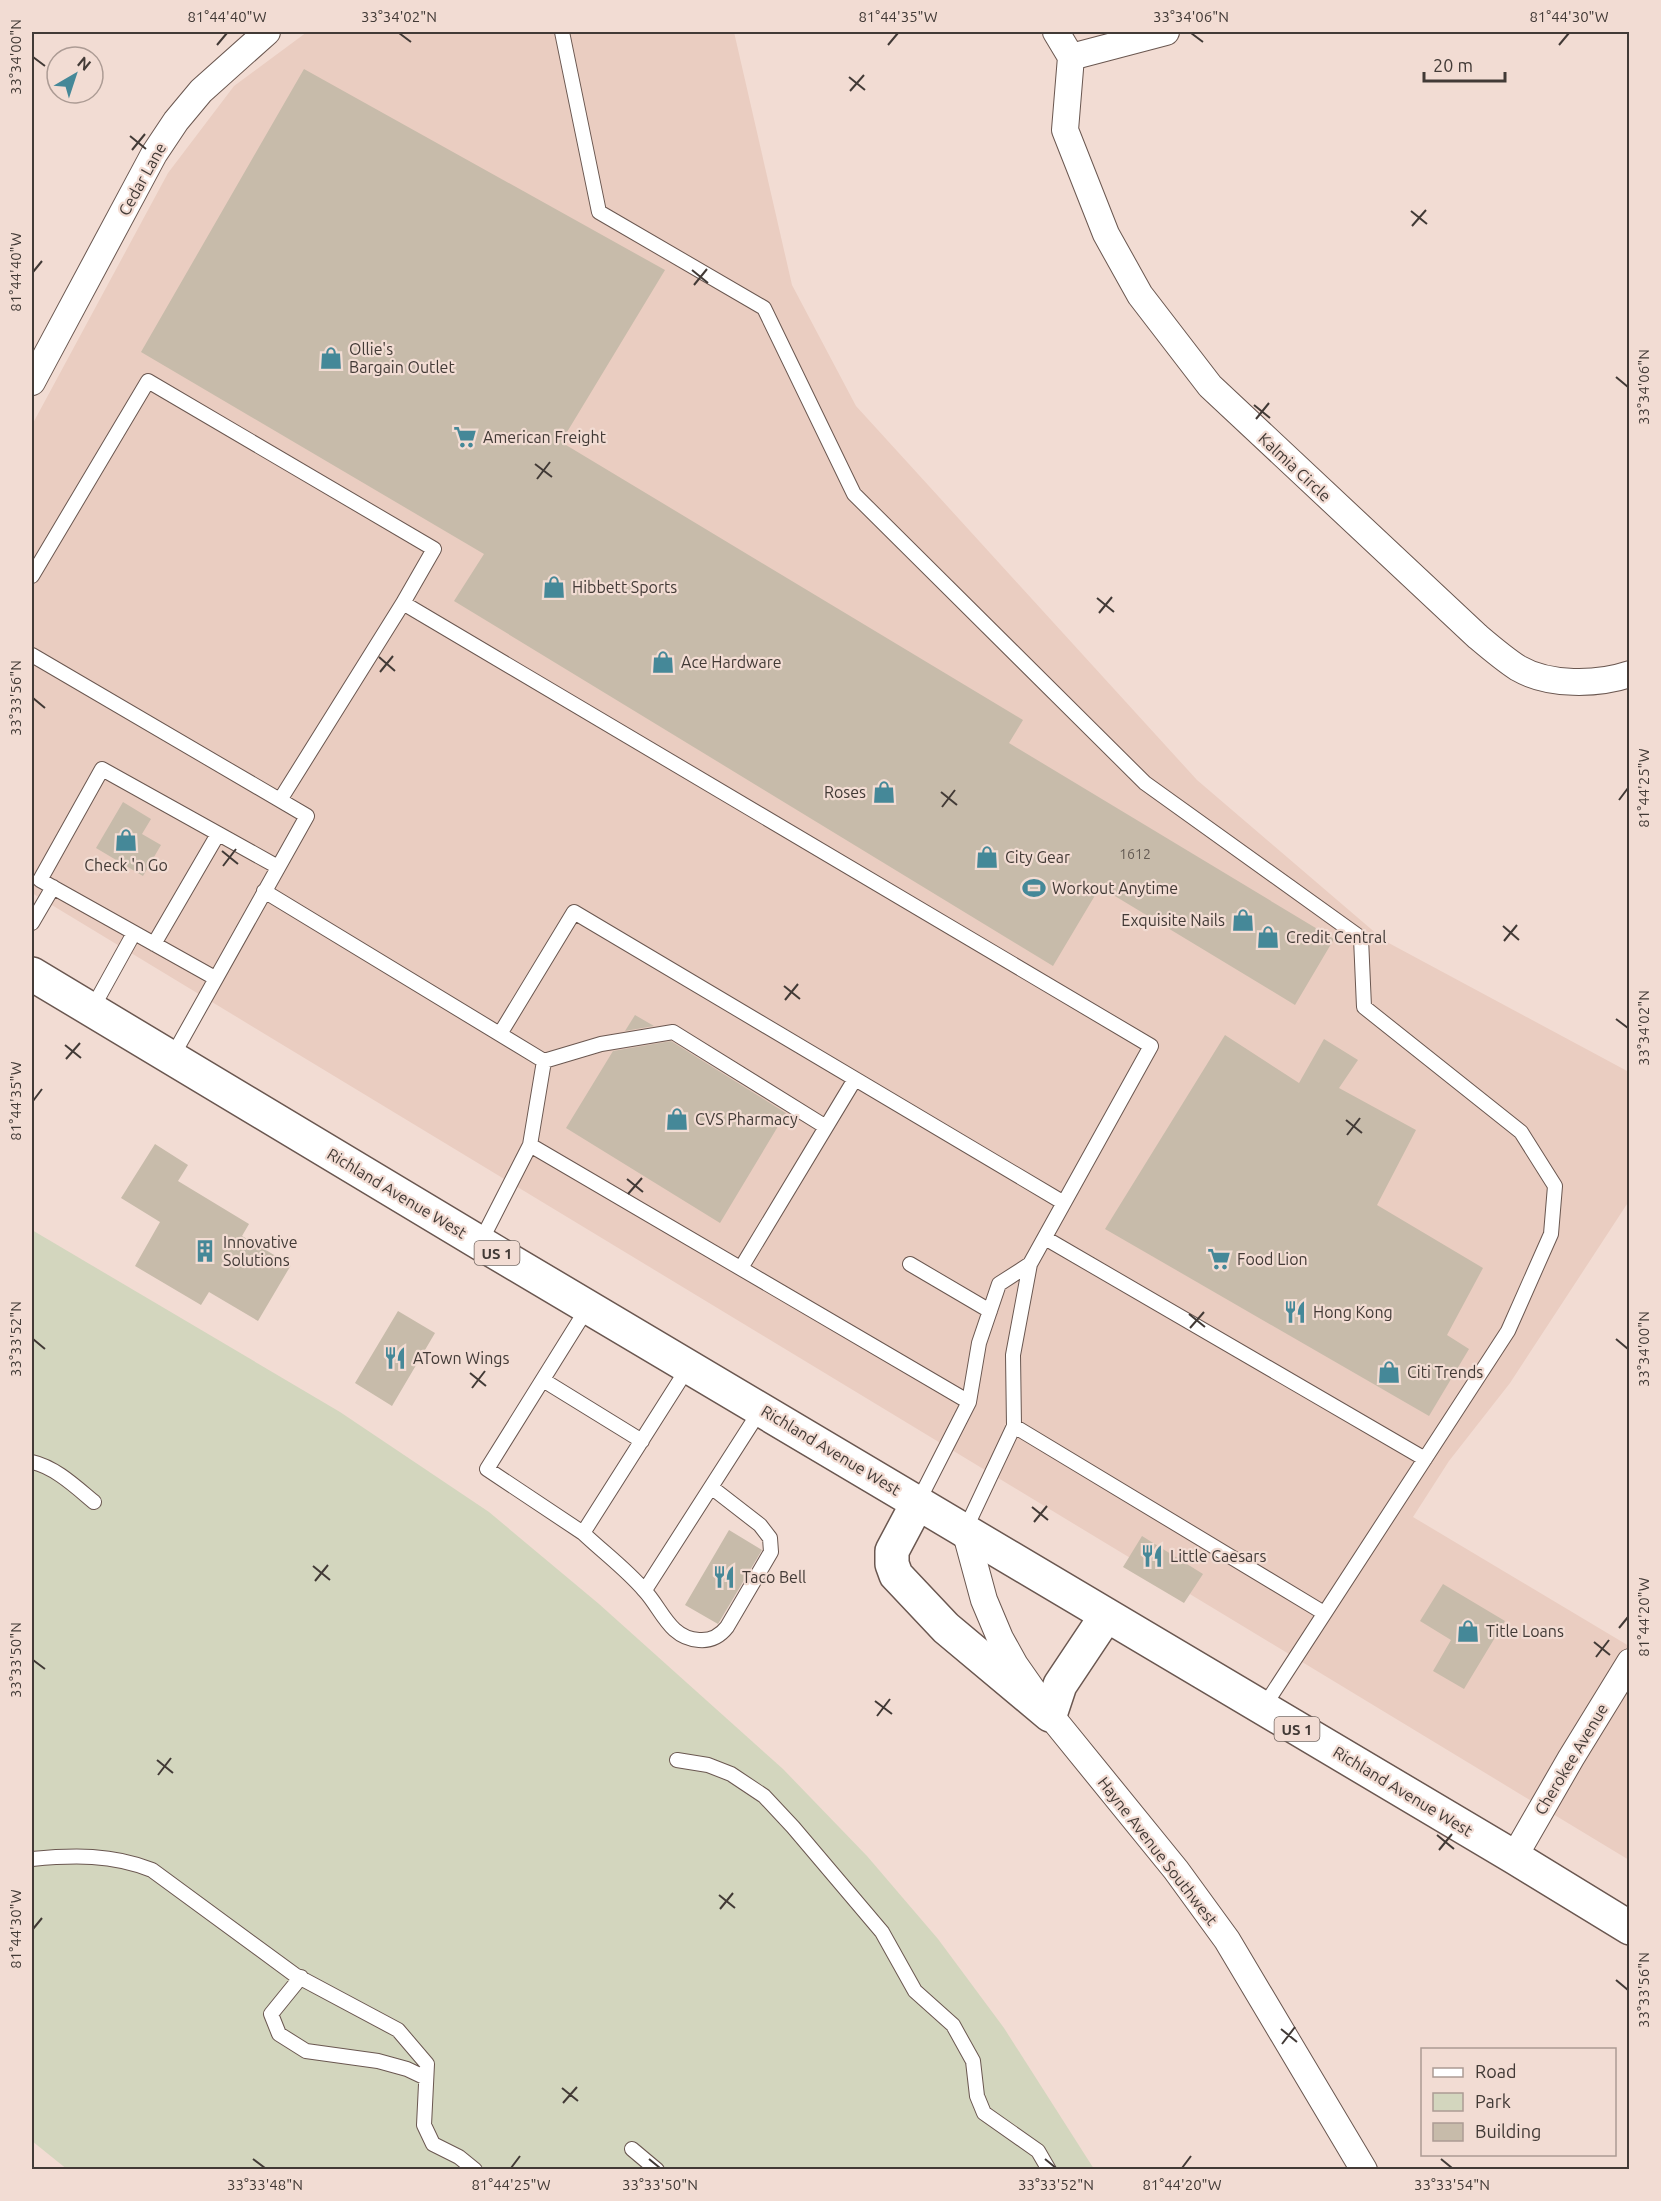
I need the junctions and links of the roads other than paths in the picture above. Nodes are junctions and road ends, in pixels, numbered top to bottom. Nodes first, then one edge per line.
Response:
1 (267, 32) edge
2 (562, 32) edge
3 (1056, 32) edge
4 (1166, 32) edge
5 (1071, 57) junction
6 (32, 382) edge
7 (32, 576) edge
8 (403, 603) junction
9 (32, 655) edge
10 (1629, 674) edge
11 (280, 800) junction
12 (218, 834) junction
13 (278, 867) junction
14 (53, 887) junction
15 (264, 891) junction
16 (32, 924) edge
17 (134, 933) junction
18 (154, 944) junction
19 (32, 974) edge
20 (215, 978) junction
21 (92, 1009) junction
22 (500, 1035) junction
23 (172, 1057) junction
24 (544, 1061) junction
25 (855, 1079) junction
26 (826, 1127) junction
27 (530, 1145) junction
28 (1064, 1203) junction
29 (1044, 1238) junction
30 (480, 1243) junction
31 (910, 1264) dead end
32 (1030, 1264) junction
33 (741, 1268) junction
34 (588, 1307) junction
35 (990, 1311) junction
36 (689, 1366) junction
37 (543, 1380) junction
38 (969, 1402) junction
39 (760, 1409) junction
40 (1014, 1425) junction
41 (642, 1442) junction
42 (1425, 1459) junction
43 (32, 1462) edge
44 (711, 1487) junction
45 (94, 1502) dead end
46 (918, 1502) junction
47 (965, 1530) junction
48 (583, 1533) junction
49 (645, 1590) junction
50 (1324, 1613) junction
51 (1106, 1616) junction
52 (1629, 1662) edge
53 (1263, 1708) junction
54 (1050, 1714) junction
55 (677, 1760) dead end
56 (1514, 1857) junction
57 (32, 1859) edge
58 (1629, 1928) edge
59 (301, 1977) junction
60 (426, 2078) junction
61 (632, 2149) dead end
62 (475, 2169) edge
63 (657, 2169) edge
64 (1049, 2169) edge
65 (1364, 2169) edge

1 - 6 street, Cedar Lane
2 - 42 lane
3 - 5 street
4 - 5 street
5 - 10 street, Kalmia Circle
7 - 8 lane
8 - 11 lane
8 - 28 lane
9 - 11 lane
11 - 13 lane
12 - 13 lane
12 - 14 lane
12 - 18 lane
13 - 15 lane
14 - 16 lane
14 - 17 lane
15 - 20 lane
15 - 22 lane
17 - 18 lane
17 - 21 lane
18 - 20 lane
19 - 21 main road, Richland Avenue West / US 1
20 - 23 lane
21 - 23 main road, Richland Avenue West / US 1
22 - 24 lane
22 - 25 lane
23 - 30 main road, Richland Avenue West / US 1
24 - 26 lane
24 - 27 lane
25 - 26 lane
25 - 28 lane
26 - 33 lane
27 - 30 lane
27 - 33 lane
28 - 29 lane
29 - 32 lane
29 - 42 lane
30 - 34 main road, Richland Avenue West / US 1
31 - 35 lane
32 - 35 lane
32 - 40 lane
33 - 38 lane
34 - 36 main road, Richland Avenue West / US 1
34 - 37 lane
35 - 38 lane
36 - 39 main road, Richland Avenue West / US 1
36 - 41 lane
37 - 41 lane
37 - 48 lane
38 - 46 lane
39 - 44 lane
39 - 46 main road, Richland Avenue West / US 1
40 - 47 lane
40 - 50 lane
41 - 48 lane
42 - 50 lane
43 - 45 lane
44 - 49 lane
44 - 49 lane
46 - 47 main road, Richland Avenue West / US 1
46 - 54 main road
47 - 51 main road, Richland Avenue West / US 1
47 - 54 street, Hayne Avenue Southwest
48 - 49 lane
50 - 53 lane
51 - 53 main road, Richland Avenue West / US 1
51 - 54 main road
52 - 56 street, Cherokee Avenue
53 - 56 main road, Richland Avenue West / US 1
54 - 65 street, Hayne Avenue Southwest
55 - 64 lane
56 - 58 main road, Richland Avenue West / US 1
57 - 59 lane
59 - 60 lane
59 - 60 lane
60 - 62 lane
61 - 63 lane

